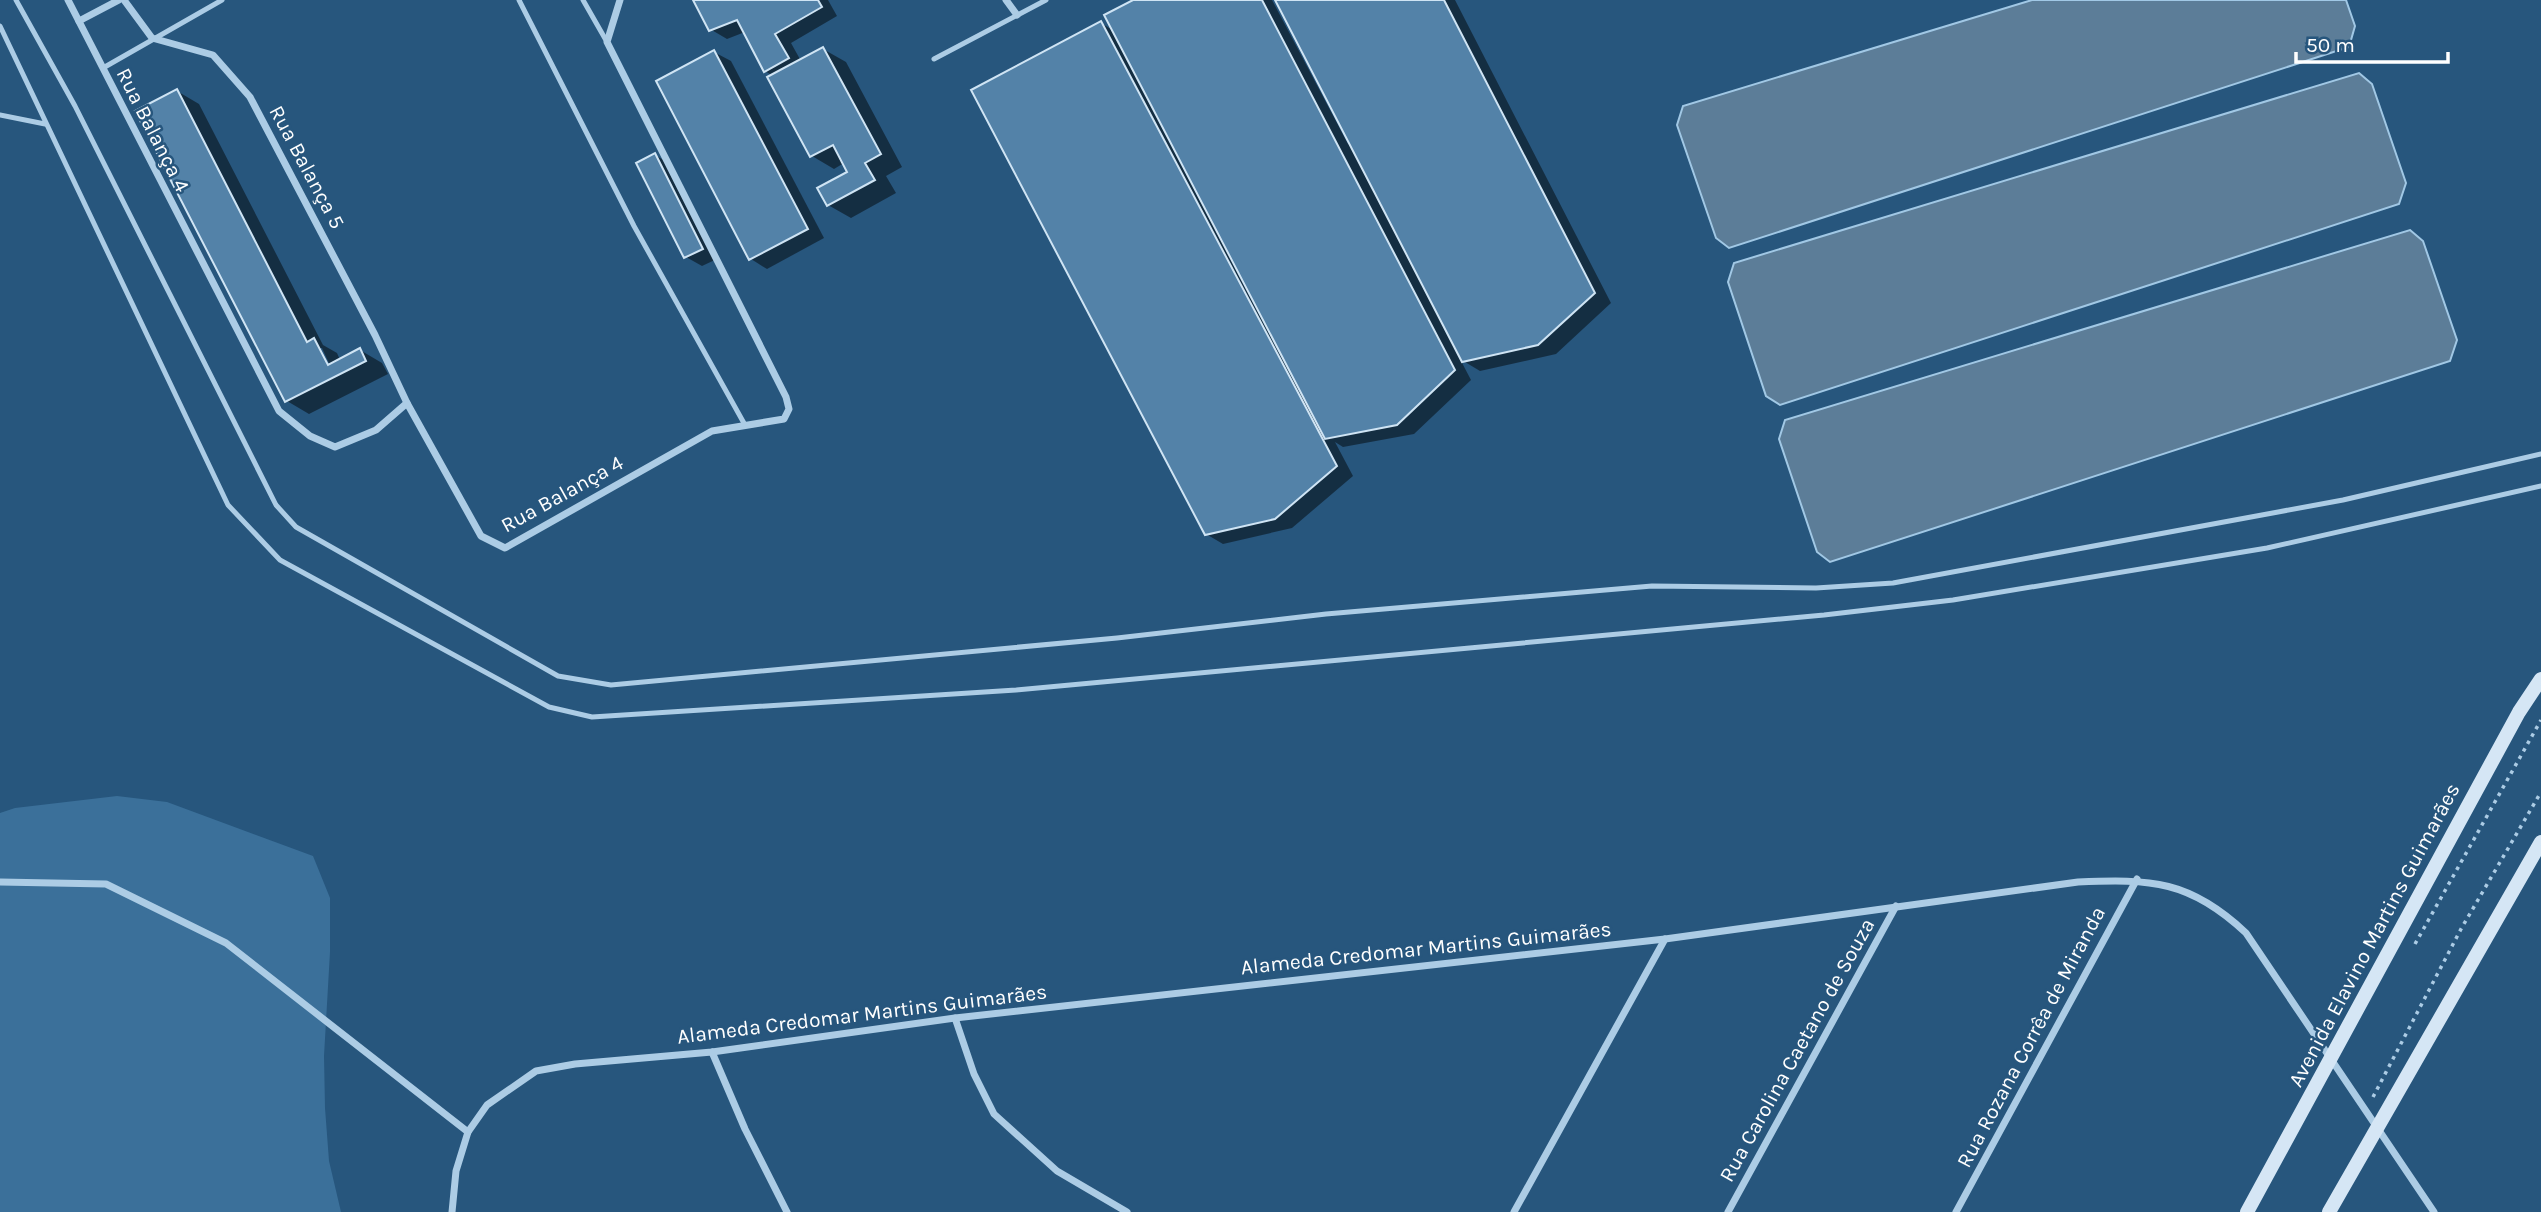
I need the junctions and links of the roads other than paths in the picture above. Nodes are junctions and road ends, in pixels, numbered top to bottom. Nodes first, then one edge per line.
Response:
1 (16, 0) edge
2 (68, 0) edge
3 (121, 0) edge
4 (222, 0) edge
5 (519, 0) edge
6 (583, 0) edge
7 (620, 0) edge
8 (1006, 0) edge
9 (1046, 0) edge
10 (1017, 15) junction
11 (79, 21) junction
12 (0, 26) edge
13 (152, 38) junction
14 (607, 42) junction
15 (934, 59) dead end
16 (103, 68) junction
17 (0, 115) edge
18 (45, 124) junction
19 (407, 403) junction
20 (745, 425) junction
21 (2541, 454) edge
22 (2541, 486) edge
23 (2541, 679) edge
24 (2541, 842) edge
25 (2137, 880) junction
26 (0, 882) edge
27 (1896, 906) junction
28 (1665, 939) junction
29 (955, 1018) junction
30 (712, 1052) junction
31 (2332, 1058) junction
32 (2378, 1126) junction
33 (468, 1132) junction
34 (452, 1212) edge
35 (787, 1212) edge
36 (1127, 1212) edge
37 (1514, 1212) edge
38 (1728, 1212) edge
39 (1956, 1212) edge
40 (2246, 1212) edge
41 (2329, 1212) edge
42 (2434, 1212) edge

1 - 21 lane
2 - 11 street, Rua Balança 4
3 - 11 street
3 - 13 street
4 - 13 lane
5 - 20 lane
6 - 14 lane
7 - 14 street
8 - 10 street
9 - 10 lane
10 - 15 lane
11 - 16 street, Rua Balança 4
12 - 18 lane
13 - 16 lane
13 - 19 street, Rua Balança 5
14 - 20 street, Rua Balança 4
16 - 19 street, Rua Balança 4
17 - 18 lane
18 - 22 lane
19 - 20 street, Rua Balança 4
23 - 31 street, Avenida Elavino Martins Guimarães
24 - 32 street
25 - 27 street, Alameda Credomar Martins Guimarães
25 - 31 street, Alameda Credomar Martins Guimarães
25 - 39 street, Rua Rozana Corrêa de Miranda
26 - 33 street
27 - 28 street, Alameda Credomar Martins Guimarães
27 - 38 street, Rua Carolina Caetano de Souza
28 - 29 street, Alameda Credomar Martins Guimarães
28 - 37 street
29 - 30 street, Alameda Credomar Martins Guimarães
29 - 36 street
30 - 33 street, Alameda Credomar Martins Guimarães
30 - 35 street
31 - 32 street, Alameda Credomar Martins Guimarães
31 - 40 street, Avenida Elavino Martins Guimarães
32 - 41 street
32 - 42 street, Alameda Credomar Martins Guimarães
33 - 34 street, Alameda Credomar Martins Guimarães

